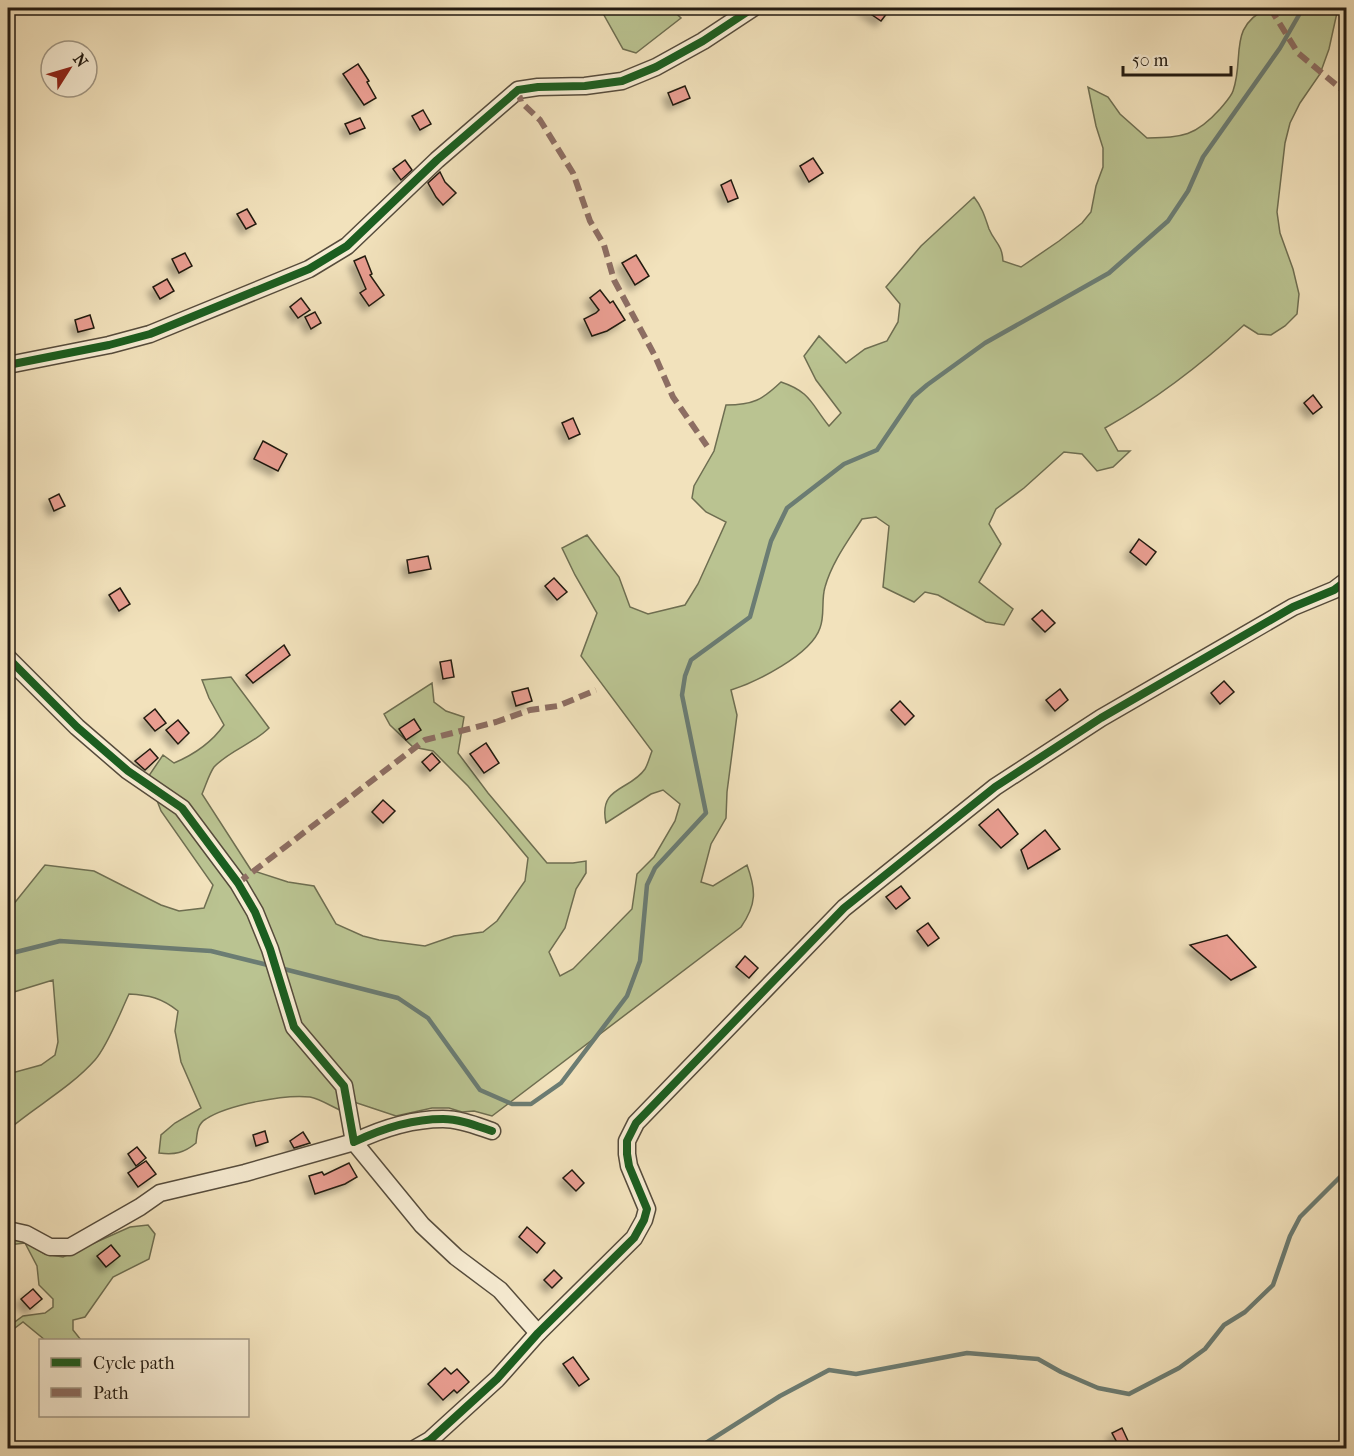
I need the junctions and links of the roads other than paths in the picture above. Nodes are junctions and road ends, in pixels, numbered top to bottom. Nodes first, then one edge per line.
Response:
1 (753, 8) edge
2 (8, 365) edge
3 (1347, 581) edge
4 (8, 658) edge
5 (492, 1131) dead end
6 (354, 1142) junction
7 (8, 1230) edge
8 (538, 1333) junction
9 (416, 1449) edge

1 - 2 street
3 - 8 street
4 - 6 street
5 - 6 street
6 - 7 street
6 - 8 street
8 - 9 street

